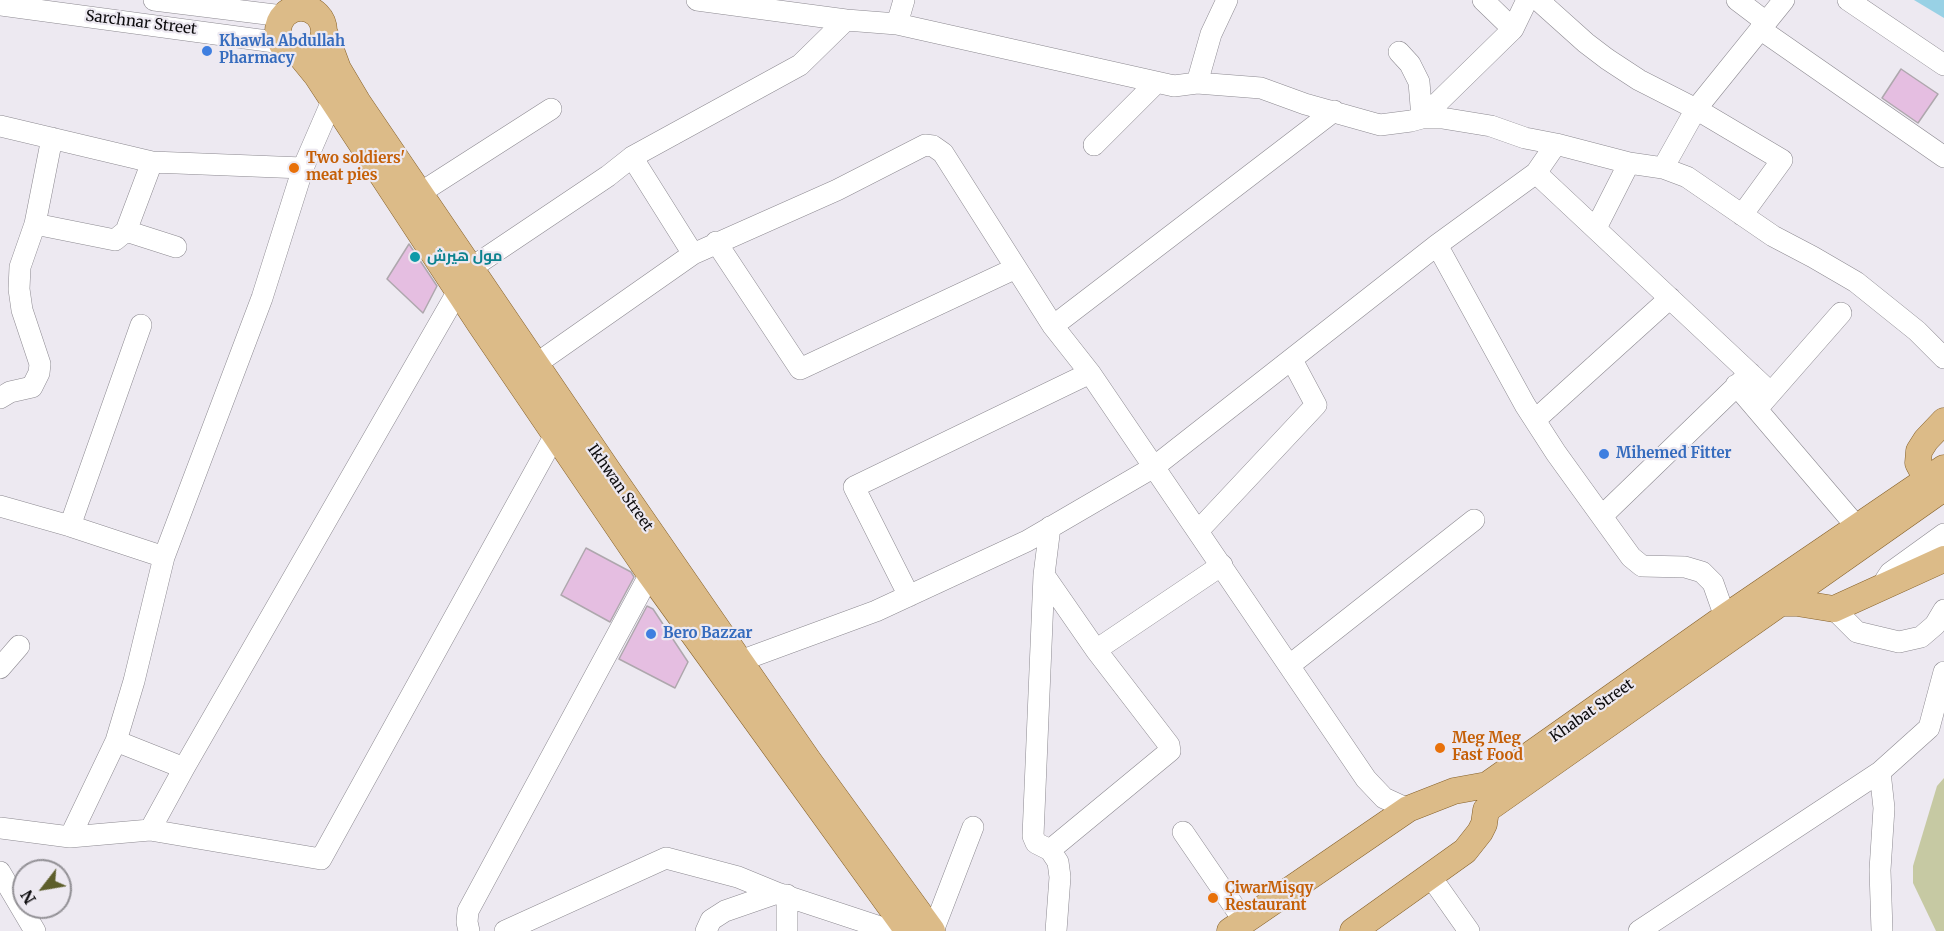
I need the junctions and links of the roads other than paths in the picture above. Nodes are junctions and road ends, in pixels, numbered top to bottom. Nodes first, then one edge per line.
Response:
1 (154, 0) edge
2 (697, 0) edge
3 (904, 0) edge
4 (1227, 0) edge
5 (1483, 0) edge
6 (1527, 0) edge
7 (1538, 0) edge
8 (1737, 0) edge
9 (1784, 0) edge
10 (1848, 0) edge
11 (0, 5) edge
12 (291, 8) edge
13 (234, 11) junction
14 (323, 18) edge
15 (846, 20) junction
16 (897, 24) junction
17 (1763, 26) junction
18 (1513, 29) junction
19 (232, 35) junction
20 (290, 49) junction
21 (1399, 52) dead end
22 (1944, 65) edge
23 (1156, 83) junction
24 (1197, 83) junction
25 (332, 101) junction
26 (551, 109) dead end
27 (1696, 109) junction
28 (1334, 111) junction
29 (1422, 118) junction
30 (0, 126) edge
31 (52, 138) junction
32 (1556, 144) junction
33 (1094, 145) dead end
34 (632, 157) junction
35 (1944, 157) edge
36 (152, 162) junction
37 (1629, 163) junction
38 (303, 168) junction
39 (1663, 168) junction
40 (1536, 173) junction
41 (420, 193) junction
42 (1742, 215) junction
43 (35, 224) junction
44 (1596, 228) junction
45 (126, 231) junction
46 (716, 242) junction
47 (1437, 245) junction
48 (176, 247) dead end
49 (693, 254) junction
50 (471, 268) junction
51 (1016, 268) junction
52 (458, 291) junction
53 (1670, 298) junction
54 (1841, 314) dead end
55 (141, 325) dead end
56 (1053, 326) junction
57 (1944, 358) edge
58 (1292, 360) junction
59 (536, 364) junction
60 (1090, 373) junction
61 (1743, 379) junction
62 (1771, 393) junction
63 (0, 398) edge
64 (1756, 409) junction
65 (1535, 420) junction
66 (1944, 421) edge
67 (555, 435) junction
68 (1154, 467) junction
69 (599, 478) junction
70 (1938, 482) edge
71 (0, 506) edge
72 (1602, 516) junction
73 (1474, 520) dead end
74 (70, 526) junction
75 (1857, 526) junction
76 (1050, 527) junction
77 (1198, 531) junction
78 (1944, 534) edge
79 (164, 557) junction
80 (1944, 559) edge
81 (1222, 565) junction
82 (1833, 568) junction
83 (650, 574) junction
84 (1044, 575) junction
85 (1885, 586) junction
86 (909, 596) junction
87 (1781, 603) junction
88 (1840, 606) junction
89 (1944, 610) edge
90 (1725, 617) junction
91 (19, 646) dead end
92 (1096, 650) junction
93 (740, 661) junction
94 (1290, 665) junction
95 (0, 668) edge
96 (1944, 672) edge
97 (116, 741) junction
98 (184, 768) junction
99 (1880, 772) junction
100 (1487, 798) junction
101 (1408, 809) junction
102 (973, 827) dead end
103 (150, 830) junction
104 (4, 832) edge
105 (1183, 832) dead end
106 (70, 837) junction
107 (1050, 850) junction
108 (0, 872) edge
109 (1431, 877) junction
110 (782, 894) junction
111 (1237, 926) edge
112 (35, 931) edge
113 (469, 931) edge
114 (505, 931) edge
115 (706, 931) edge
116 (787, 931) edge
117 (892, 931) edge
118 (908, 931) edge
119 (932, 931) edge
120 (1056, 931) edge
121 (1353, 931) edge
122 (1469, 931) edge
123 (1640, 931) edge
124 (1882, 931) edge

1 - 13 street, Sarchnar Street
2 - 15 street
3 - 16 street
4 - 24 street
5 - 18 street
6 - 18 street
7 - 27 street
8 - 17 street
9 - 17 street
10 - 22 street
11 - 19 street, Sarchnar Street
12 - 13 street, Sarchnar Street
12 - 14 main road
12 - 20 main road
13 - 19 street
14 - 20 main road
14 - 41 main road, Ikhwan Street
15 - 16 street
15 - 34 street
16 - 23 street
17 - 27 street
17 - 35 street
18 - 29 street
19 - 20 street, Sarchnar Street
20 - 25 main road, Ikhwan Street
21 - 29 street
23 - 24 street
23 - 33 street
24 - 28 street
25 - 38 street
25 - 52 main road, Ikhwan Street
26 - 41 street
27 - 39 street
27 - 42 street
28 - 29 street
28 - 56 street
29 - 32 street
30 - 31 street
31 - 36 street
31 - 43 street
32 - 37 street
32 - 40 street
34 - 49 street
34 - 50 street
36 - 38 street
36 - 45 street
37 - 39 street
37 - 44 street
38 - 79 street
39 - 42 street
40 - 44 street
40 - 47 street
41 - 50 main road, Ikhwan Street
42 - 57 street
43 - 45 street
43 - 63 street
44 - 53 street
45 - 48 street
46 - 49 street
46 - 51 street
46 - 51 street
47 - 58 street
47 - 65 street
49 - 59 street
50 - 59 main road, Ikhwan Street
51 - 56 street
52 - 67 main road, Ikhwan Street
52 - 98 street
53 - 61 street
53 - 65 street
54 - 62 street
55 - 74 street
56 - 60 street
58 - 68 street
58 - 77 street
59 - 69 main road, Ikhwan Street
60 - 68 street
60 - 86 street
61 - 62 street
61 - 64 street
61 - 72 street
62 - 64 street
64 - 75 street
65 - 72 street
66 - 70 main road
67 - 69 main road, Ikhwan Street
67 - 103 street
68 - 76 street
68 - 77 street
69 - 83 main road, Ikhwan Street
69 - 93 main road, Ikhwan Street
70 - 75 main road, Khabat Street
70 - 82 main road, Khabat Street
71 - 74 street
72 - 90 street
73 - 94 street
74 - 79 street
75 - 90 main road, Khabat Street
76 - 84 street
76 - 86 street
77 - 81 street
78 - 85 street
79 - 97 street
80 - 85 main road
81 - 92 street
81 - 94 street
82 - 87 main road, Khabat Street
82 - 88 main road
83 - 113 street
83 - 118 main road, Ikhwan Street
84 - 92 street
84 - 107 street
85 - 88 main road
86 - 93 street
87 - 88 main road
87 - 100 main road, Khabat Street
88 - 89 street
90 - 100 main road, Khabat Street
91 - 95 street
92 - 107 street
93 - 119 main road, Ikhwan Street
94 - 101 street
96 - 99 street
97 - 98 street
97 - 106 street
98 - 103 street
99 - 123 street
99 - 124 street
100 - 101 main road, Khabat Street
100 - 109 main road
101 - 111 main road, Khabat Street
102 - 119 street
103 - 106 street
104 - 106 street
105 - 111 street
107 - 120 street
108 - 112 street
109 - 121 main road
109 - 122 street
110 - 114 street
110 - 115 street
110 - 116 street
110 - 117 street

